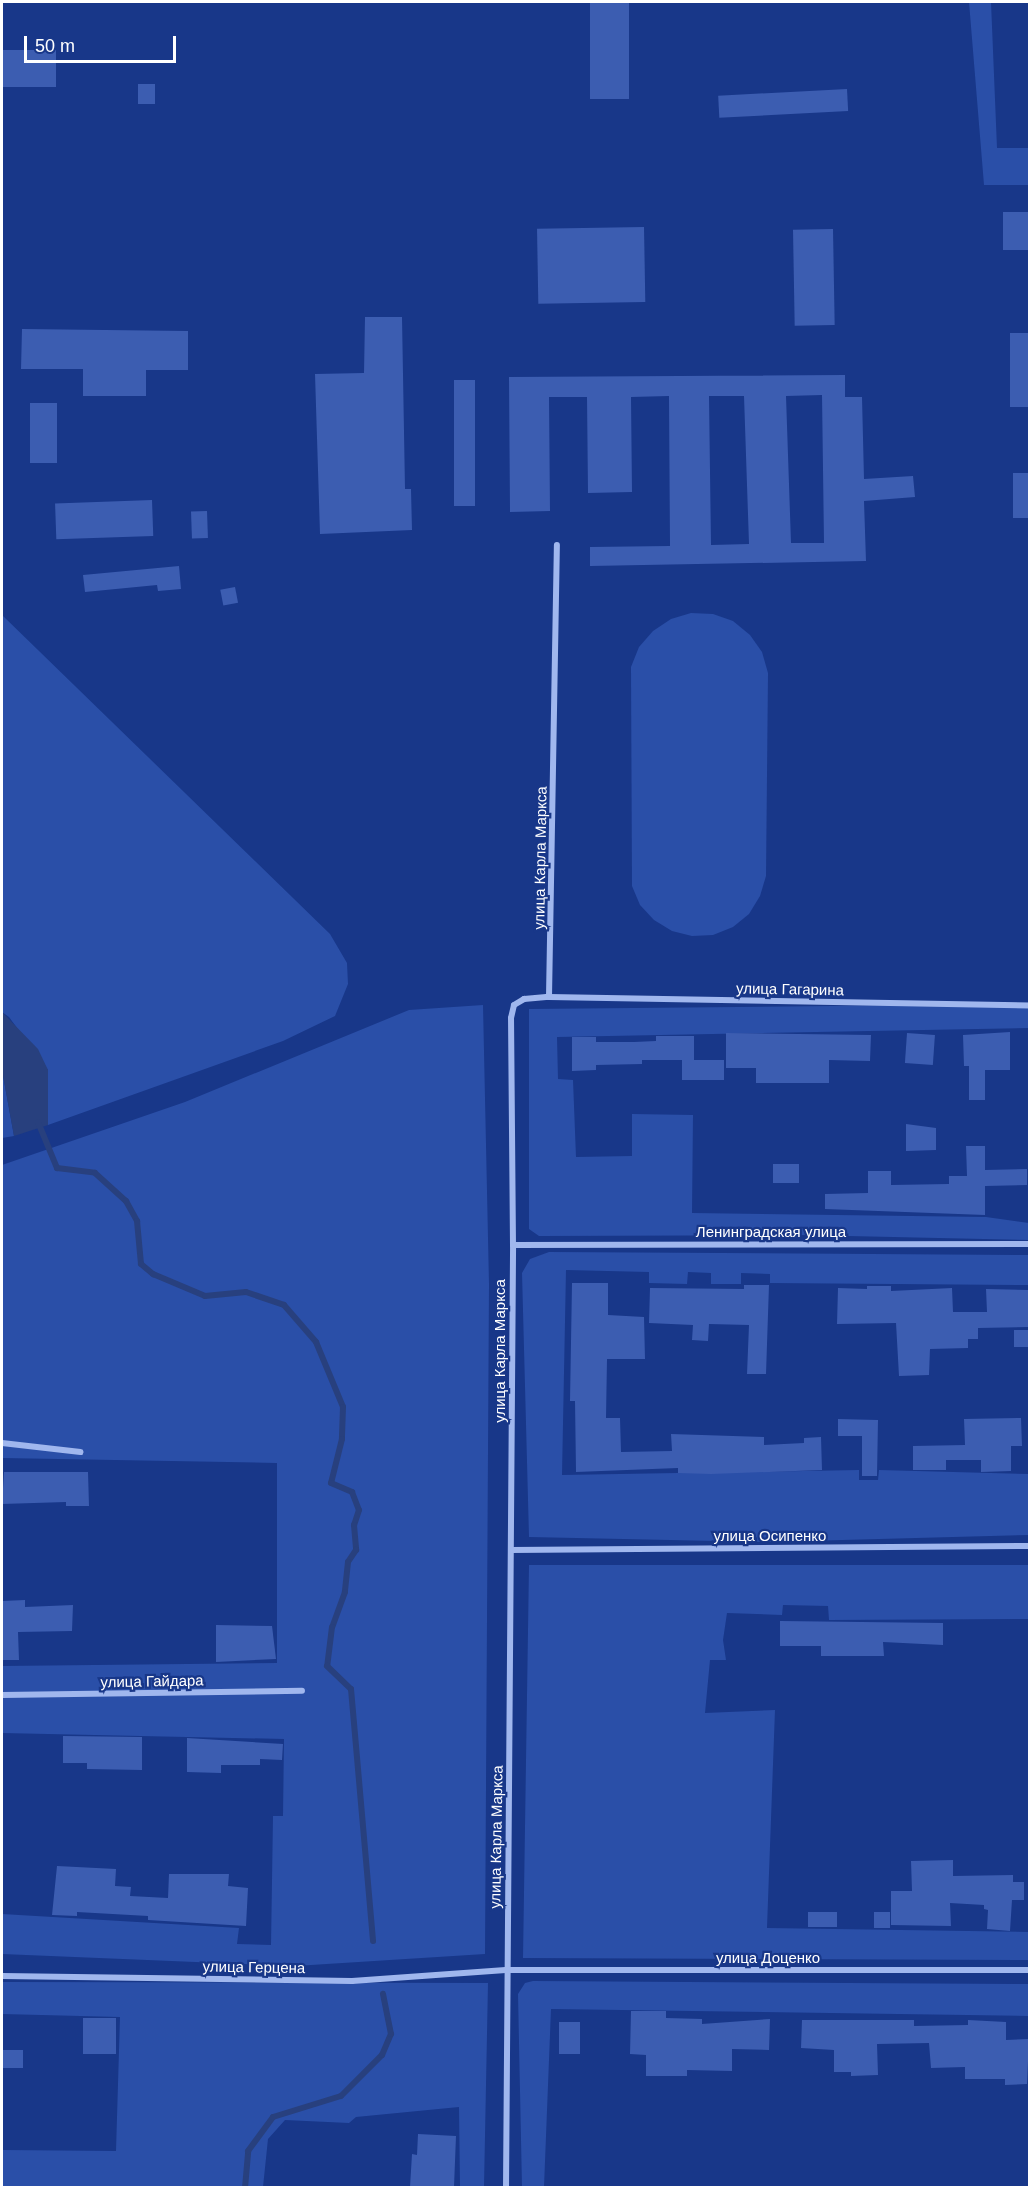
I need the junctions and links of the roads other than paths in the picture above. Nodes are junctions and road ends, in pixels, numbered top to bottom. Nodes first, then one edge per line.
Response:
1 (557, 545) dead end
2 (549, 997) junction
3 (1029, 1005) edge
4 (1029, 1244) edge
5 (513, 1245) junction
6 (2, 1443) edge
7 (80, 1452) dead end
8 (1029, 1546) edge
9 (511, 1550) junction
10 (302, 1691) dead end
11 (2, 1695) edge
12 (506, 1970) junction
13 (1029, 1970) edge
14 (2, 1976) edge
15 (506, 2187) edge

1 - 2 street, улица Карла Маркса
2 - 3 street, улица Гагарина
2 - 5 street, улица Карла Маркса
4 - 5 street, Ленинградская улица
5 - 9 street, улица Карла Маркса
6 - 7 street
8 - 9 street, улица Осипенко
9 - 12 street, улица Карла Маркса
10 - 11 street, улица Гайдара
12 - 13 street, улица Доценко
12 - 14 street, улица Герцена
12 - 15 street, улица Карла Маркса

